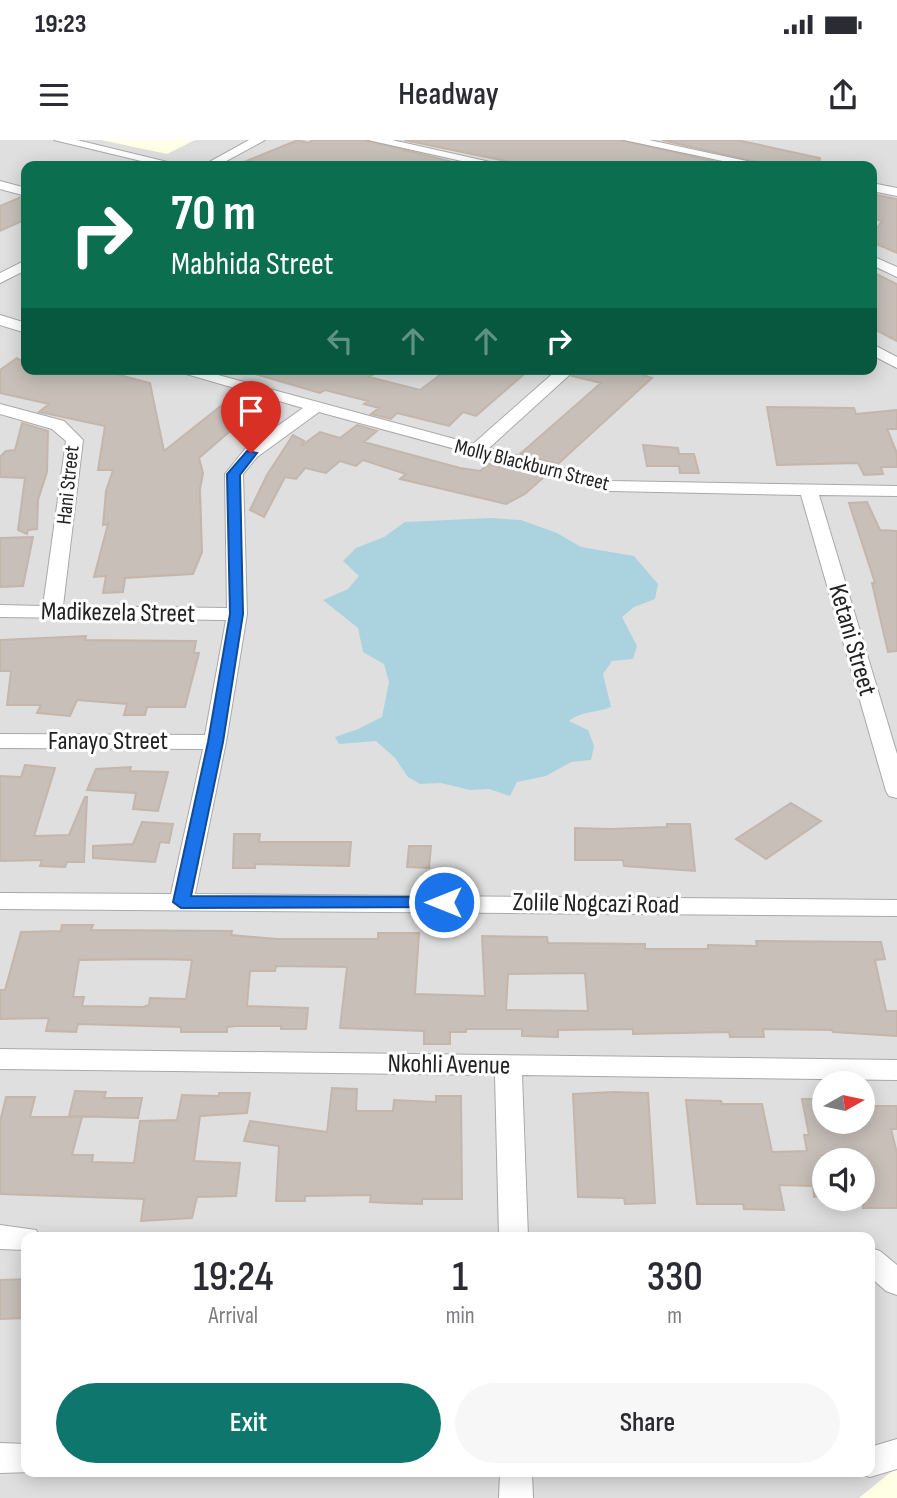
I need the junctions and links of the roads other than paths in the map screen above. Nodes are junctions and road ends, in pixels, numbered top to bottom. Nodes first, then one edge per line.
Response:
1 (60, 140) edge
2 (259, 140) edge
3 (374, 140) edge
4 (630, 140) edge
5 (726, 140) edge
6 (706, 155) junction
7 (154, 161) edge
8 (218, 161) edge
9 (477, 161) edge
10 (698, 161) edge
11 (738, 161) edge
12 (0, 185) edge
13 (877, 188) edge
14 (21, 191) edge
15 (21, 191) edge
16 (897, 192) edge
17 (0, 199) edge
18 (877, 263) edge
19 (21, 267) edge
20 (897, 273) edge
21 (0, 279) edge
22 (0, 320) edge
23 (21, 326) edge
24 (877, 352) edge
25 (897, 363) edge
26 (198, 375) edge
27 (561, 375) edge
28 (316, 408) junction
29 (0, 409) edge
30 (475, 451) junction
31 (808, 489) junction
32 (897, 491) edge
33 (0, 611) edge
34 (52, 612) junction
35 (237, 614) junction
36 (0, 741) edge
37 (215, 742) junction
38 (897, 791) edge
39 (0, 901) edge
40 (181, 902) junction
41 (897, 908) edge
42 (0, 1059) edge
43 (508, 1066) junction
44 (897, 1070) edge
45 (513, 1232) edge
46 (0, 1237) edge
47 (21, 1238) edge
48 (875, 1264) edge
49 (896, 1281) edge
50 (897, 1454) edge
51 (0, 1458) edge
52 (21, 1458) edge
53 (875, 1461) edge
54 (516, 1477) edge
55 (516, 1498) edge

1 - 7 street
2 - 8 street
3 - 9 street
4 - 6 street
5 - 6 street
6 - 10 street
6 - 11 street
12 - 14 street
13 - 16 street
15 - 17 street
18 - 20 street
19 - 21 street
22 - 23 street
24 - 25 street
26 - 28 street, Molly Blackburn Street
27 - 30 street
28 - 30 street, Molly Blackburn Street
28 - 35 street
29 - 34 street, Hani Street
30 - 31 street, Molly Blackburn Street
31 - 32 street, Molly Blackburn Street
31 - 38 street, Ketani Street
33 - 34 street, Madikezela Street
34 - 35 street, Madikezela Street
35 - 37 street
36 - 37 street, Fanayo Street
37 - 40 street
39 - 40 street, Zolile Nogcazi Road
40 - 41 street, Zolile Nogcazi Road
42 - 43 street, Nkohli Avenue
43 - 44 street, Nkohli Avenue
43 - 45 street
46 - 47 street
48 - 49 street
50 - 53 street
51 - 52 street
54 - 55 street

